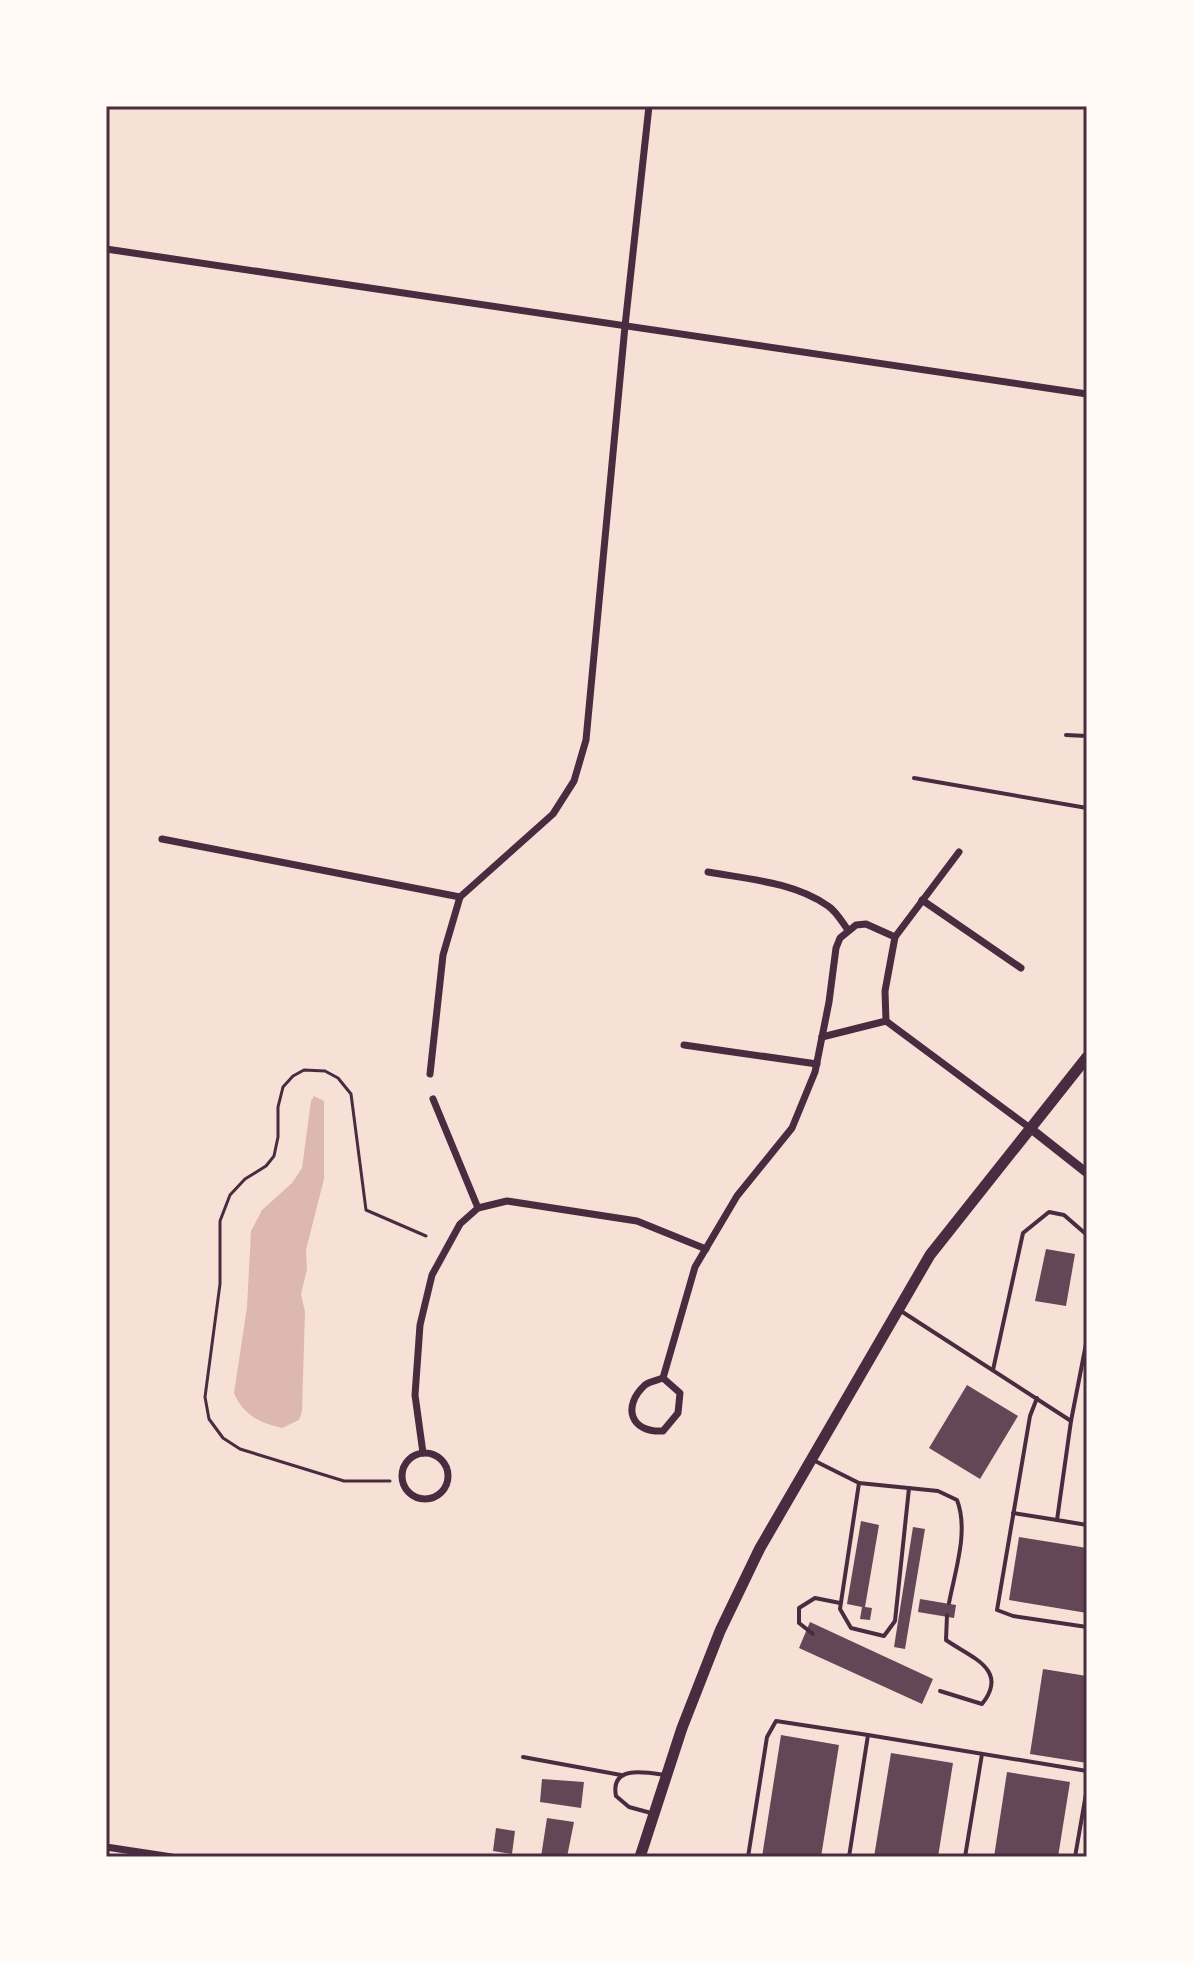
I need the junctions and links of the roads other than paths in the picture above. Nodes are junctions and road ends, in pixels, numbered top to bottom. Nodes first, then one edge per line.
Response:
1 (649, 106) edge
2 (106, 249) edge
3 (625, 326) junction
4 (1087, 394) edge
5 (1066, 735) dead end
6 (1087, 736) edge
7 (914, 778) dead end
8 (1087, 808) edge
9 (162, 839) dead end
10 (959, 852) dead end
11 (708, 872) dead end
12 (460, 897) junction
13 (922, 900) junction
14 (848, 930) junction
15 (895, 937) junction
16 (1021, 968) dead end
17 (886, 1021) junction
18 (822, 1037) junction
19 (684, 1045) dead end
20 (1087, 1057) edge
21 (817, 1064) junction
22 (430, 1074) dead end
23 (433, 1099) dead end
24 (1030, 1128) junction
25 (1087, 1173) edge
26 (478, 1208) junction
27 (1087, 1235) edge
28 (706, 1249) junction
29 (898, 1308) junction
30 (1087, 1339) edge
31 (993, 1370) junction
32 (663, 1378) junction
33 (1037, 1398) junction
34 (1071, 1421) junction
35 (423, 1453) junction
36 (811, 1458) junction
37 (859, 1483) junction
38 (909, 1488) junction
39 (1013, 1513) junction
40 (1057, 1520) junction
41 (1087, 1525) edge
42 (841, 1603) junction
43 (949, 1603) dead end
44 (947, 1615) dead end
45 (1087, 1627) edge
46 (813, 1634) dead end
47 (940, 1691) dead end
48 (868, 1735) junction
49 (982, 1754) junction
50 (523, 1757) dead end
51 (1087, 1771) edge
52 (621, 1775) junction
53 (666, 1776) junction
54 (1087, 1788) edge
55 (654, 1814) junction
56 (106, 1847) edge
57 (172, 1857) edge
58 (640, 1857) edge
59 (748, 1857) edge
60 (849, 1857) edge
61 (965, 1857) edge
62 (1075, 1857) edge

1 - 3 street
2 - 3 street
3 - 4 street
3 - 12 street
5 - 6 lane
7 - 8 lane
9 - 12 street
10 - 13 street
11 - 14 street
12 - 22 street
13 - 15 street
13 - 16 street
14 - 15 street
14 - 18 street
15 - 17 street
17 - 18 street
17 - 24 street
18 - 21 street
19 - 21 street
20 - 24 main road
21 - 28 street
23 - 26 street
24 - 25 street
24 - 29 main road
26 - 28 street
26 - 35 street
27 - 31 lane
28 - 32 street
29 - 31 lane
29 - 36 main road
30 - 34 lane
31 - 33 lane
32 - 32 street
33 - 34 lane
33 - 39 lane
34 - 40 lane
35 - 35 street
36 - 37 lane
36 - 53 main road
37 - 38 lane
37 - 42 lane
38 - 42 lane
38 - 43 lane
39 - 40 lane
39 - 45 lane
40 - 41 lane
42 - 46 lane
44 - 47 lane
48 - 49 lane
48 - 59 lane
48 - 60 lane
49 - 51 lane
49 - 61 lane
50 - 52 lane
52 - 53 lane
52 - 55 lane
53 - 55 main road
54 - 62 lane
55 - 58 main road
56 - 57 street

